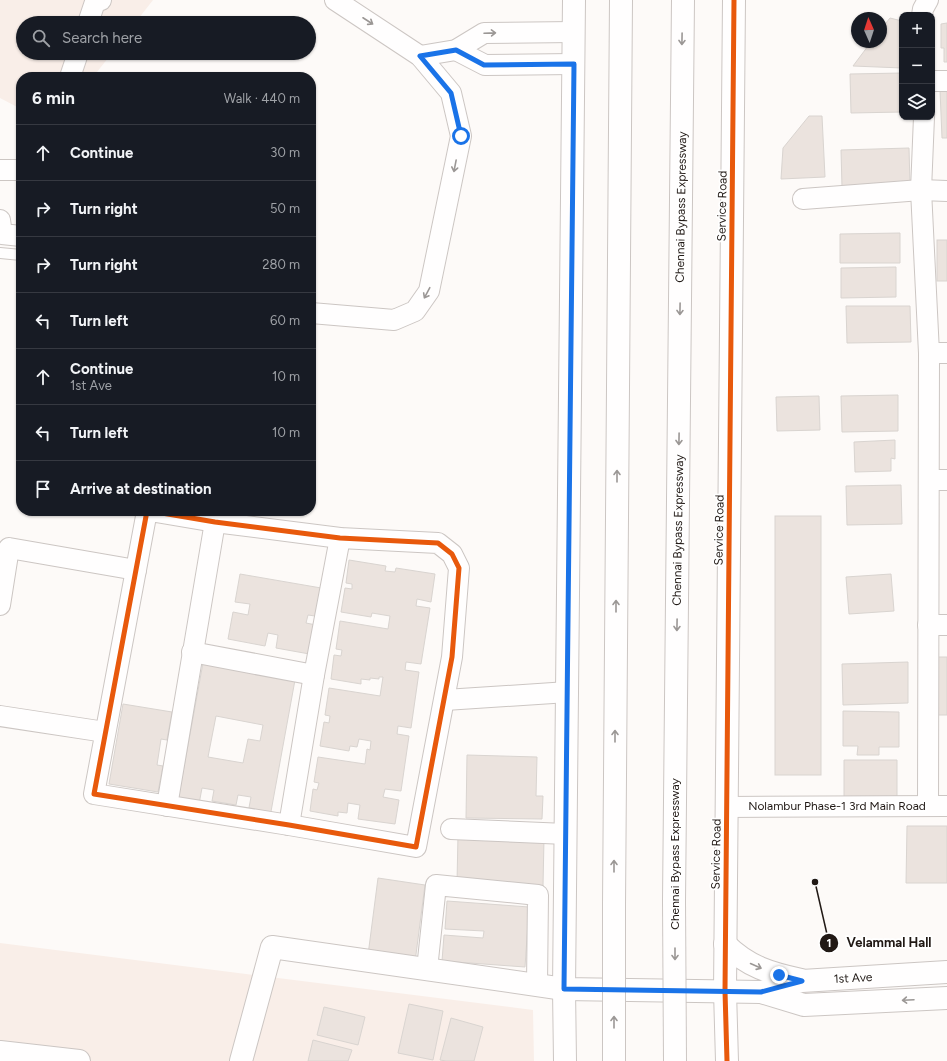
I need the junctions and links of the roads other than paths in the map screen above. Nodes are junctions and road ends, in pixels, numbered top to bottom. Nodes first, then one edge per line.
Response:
1 (101, 0) edge
2 (335, 0) edge
3 (574, 0) edge
4 (621, 0) edge
5 (683, 0) edge
6 (734, 0) edge
7 (928, 0) edge
8 (922, 12) edge
9 (90, 16) edge
10 (574, 32) junction
11 (456, 50) junction
12 (420, 56) junction
13 (76, 60) edge
14 (574, 64) junction
15 (72, 72) edge
16 (947, 80) edge
17 (935, 81) edge
18 (924, 120) edge
19 (0, 170) edge
20 (16, 170) edge
21 (920, 190) junction
22 (947, 191) edge
23 (802, 199) dead end
24 (0, 220) edge
25 (16, 235) edge
26 (0, 253) edge
27 (16, 255) edge
28 (316, 313) edge
29 (938, 353) edge
30 (938, 480) edge
31 (146, 516) edge
32 (180, 516) edge
33 (215, 522) junction
34 (340, 538) junction
35 (136, 570) junction
36 (1, 593) edge
37 (937, 625) edge
38 (192, 652) junction
39 (314, 675) junction
40 (568, 692) junction
41 (445, 700) junction
42 (0, 716) edge
43 (105, 732) junction
44 (167, 806) junction
45 (726, 806) junction
46 (937, 806) edge
47 (289, 825) junction
48 (451, 829) dead end
49 (566, 834) junction
50 (725, 944) junction
51 (427, 969) junction
52 (947, 972) edge
53 (802, 981) junction
54 (537, 986) junction
55 (564, 989) junction
56 (725, 991) junction
57 (761, 992) junction
58 (947, 998) edge
59 (0, 1052) edge
60 (79, 1061) edge
61 (241, 1061) edge
62 (565, 1061) edge
63 (614, 1061) edge
64 (675, 1061) edge
65 (727, 1061) edge

1 - 9 street
2 -> 12 street
3 - 10 main road
63 -> 4 main road, bridge
5 -> 64 main road, Chennai Bypass Expressway, bridge
6 - 45 main road, Service Road
7 - 8 street
11 -> 10 street
10 - 14 main road
11 - 12 street
11 - 14 street
12 -> 28 street
13 - 15 street
14 - 40 main road
16 - 17 street
18 - 21 street
19 - 20 street
21 - 22 street
21 - 23 street
21 - 29 street
24 - 25 street
26 - 27 lane
29 - 30 street
30 - 37 street
31 - 35 street
32 - 33 street
33 - 34 street
33 - 38 street
34 - 39 street
34 - 41 street
35 - 36 street
35 - 43 street
37 - 46 street
38 - 39 street
38 - 44 street
39 - 47 street
40 - 41 street
40 - 49 main road
41 - 47 street
42 - 43 street
43 - 44 street
44 - 47 street
45 - 46 street, Nolambur Phase-1 3rd Main Road
45 - 50 main road, Service Road
48 - 49 street
49 - 55 main road
50 -> 53 main road
50 - 56 main road, Service Road
51 - 54 main road
51 - 54 street
51 - 61 main road
52 - 53 main road, 1st Ave
53 - 57 main road, 1st Ave
54 - 55 main road
55 - 56 main road
55 - 62 main road
56 - 57 main road
56 - 65 main road, Service Road
58 -> 57 main road
59 - 60 main road

